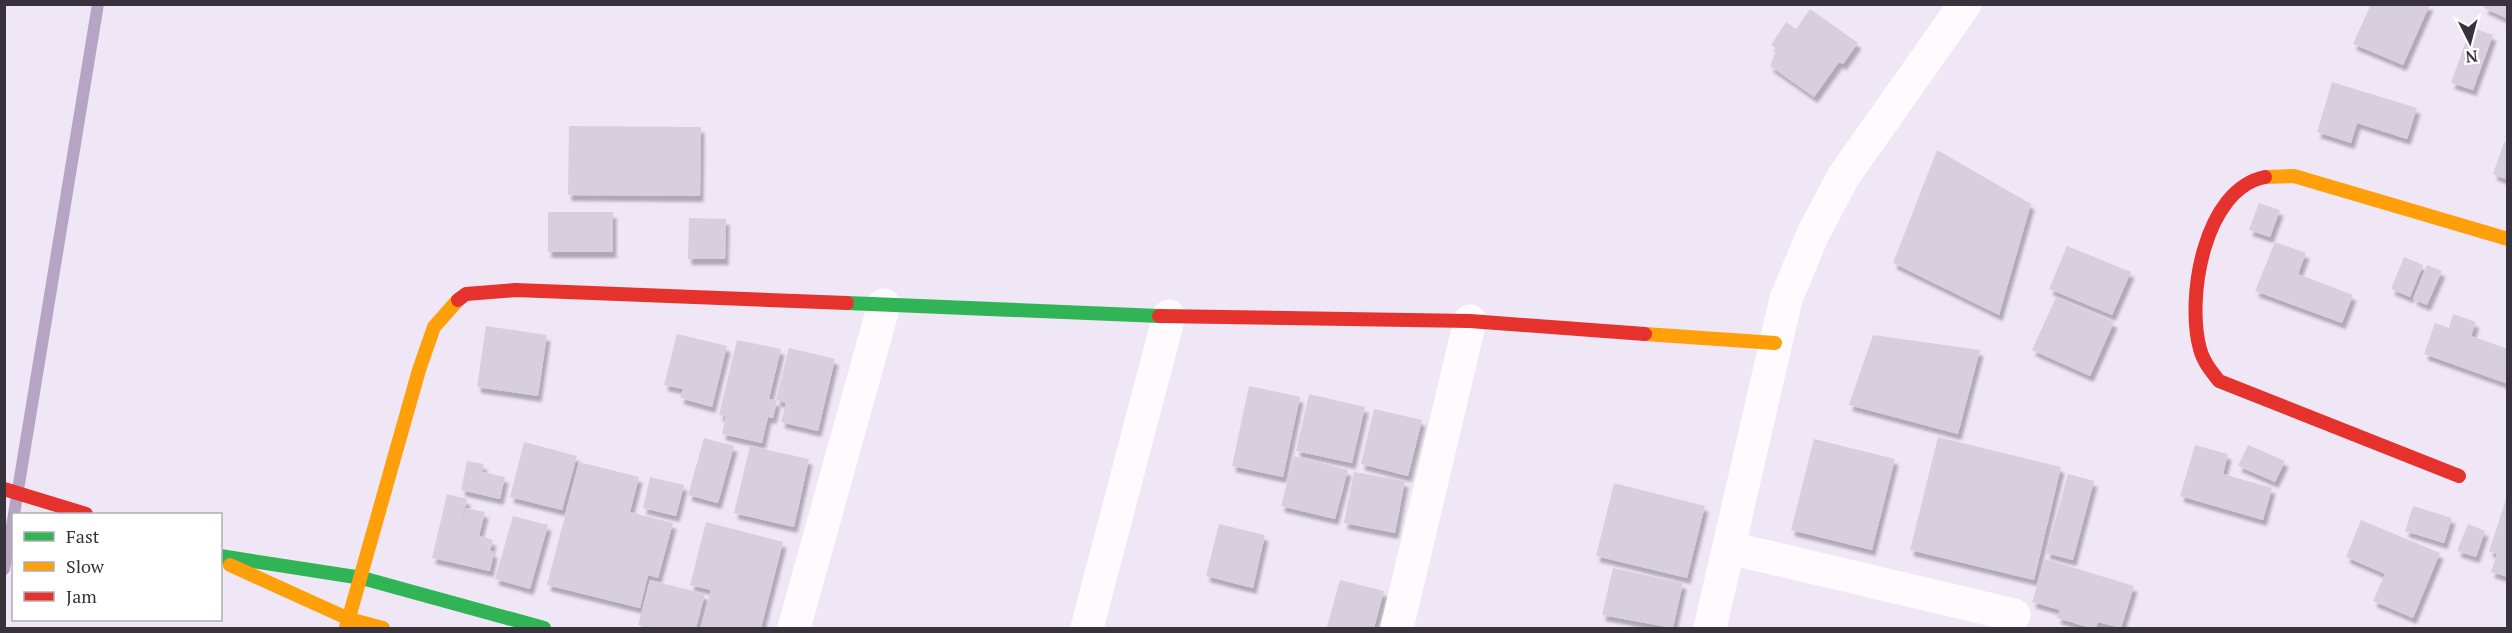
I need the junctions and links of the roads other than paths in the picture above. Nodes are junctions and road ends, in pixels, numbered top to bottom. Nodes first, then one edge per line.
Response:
1 (1965, 4) edge
2 (2508, 240) edge
3 (884, 305) junction
4 (1169, 316) junction
5 (1470, 321) junction
6 (1775, 343) junction
7 (2458, 477) dead end
8 (4, 489) edge
9 (83, 513) edge
10 (1730, 548) junction
11 (222, 556) edge
12 (222, 562) edge
13 (362, 578) junction
14 (2014, 615) dead end
15 (348, 624) edge
16 (383, 628) edge
17 (544, 628) edge
18 (794, 628) edge
19 (1087, 628) edge
20 (1397, 628) edge
21 (1710, 628) edge

1 - 6 street
2 - 7 street
3 - 4 street
3 - 13 street
3 - 18 street
4 - 5 street
4 - 19 street
5 - 6 street
5 - 20 street
6 - 10 street
8 - 9 street
10 - 14 street
10 - 21 street
11 - 13 street
12 - 15 street
13 - 15 street
13 - 17 street
15 - 16 street

